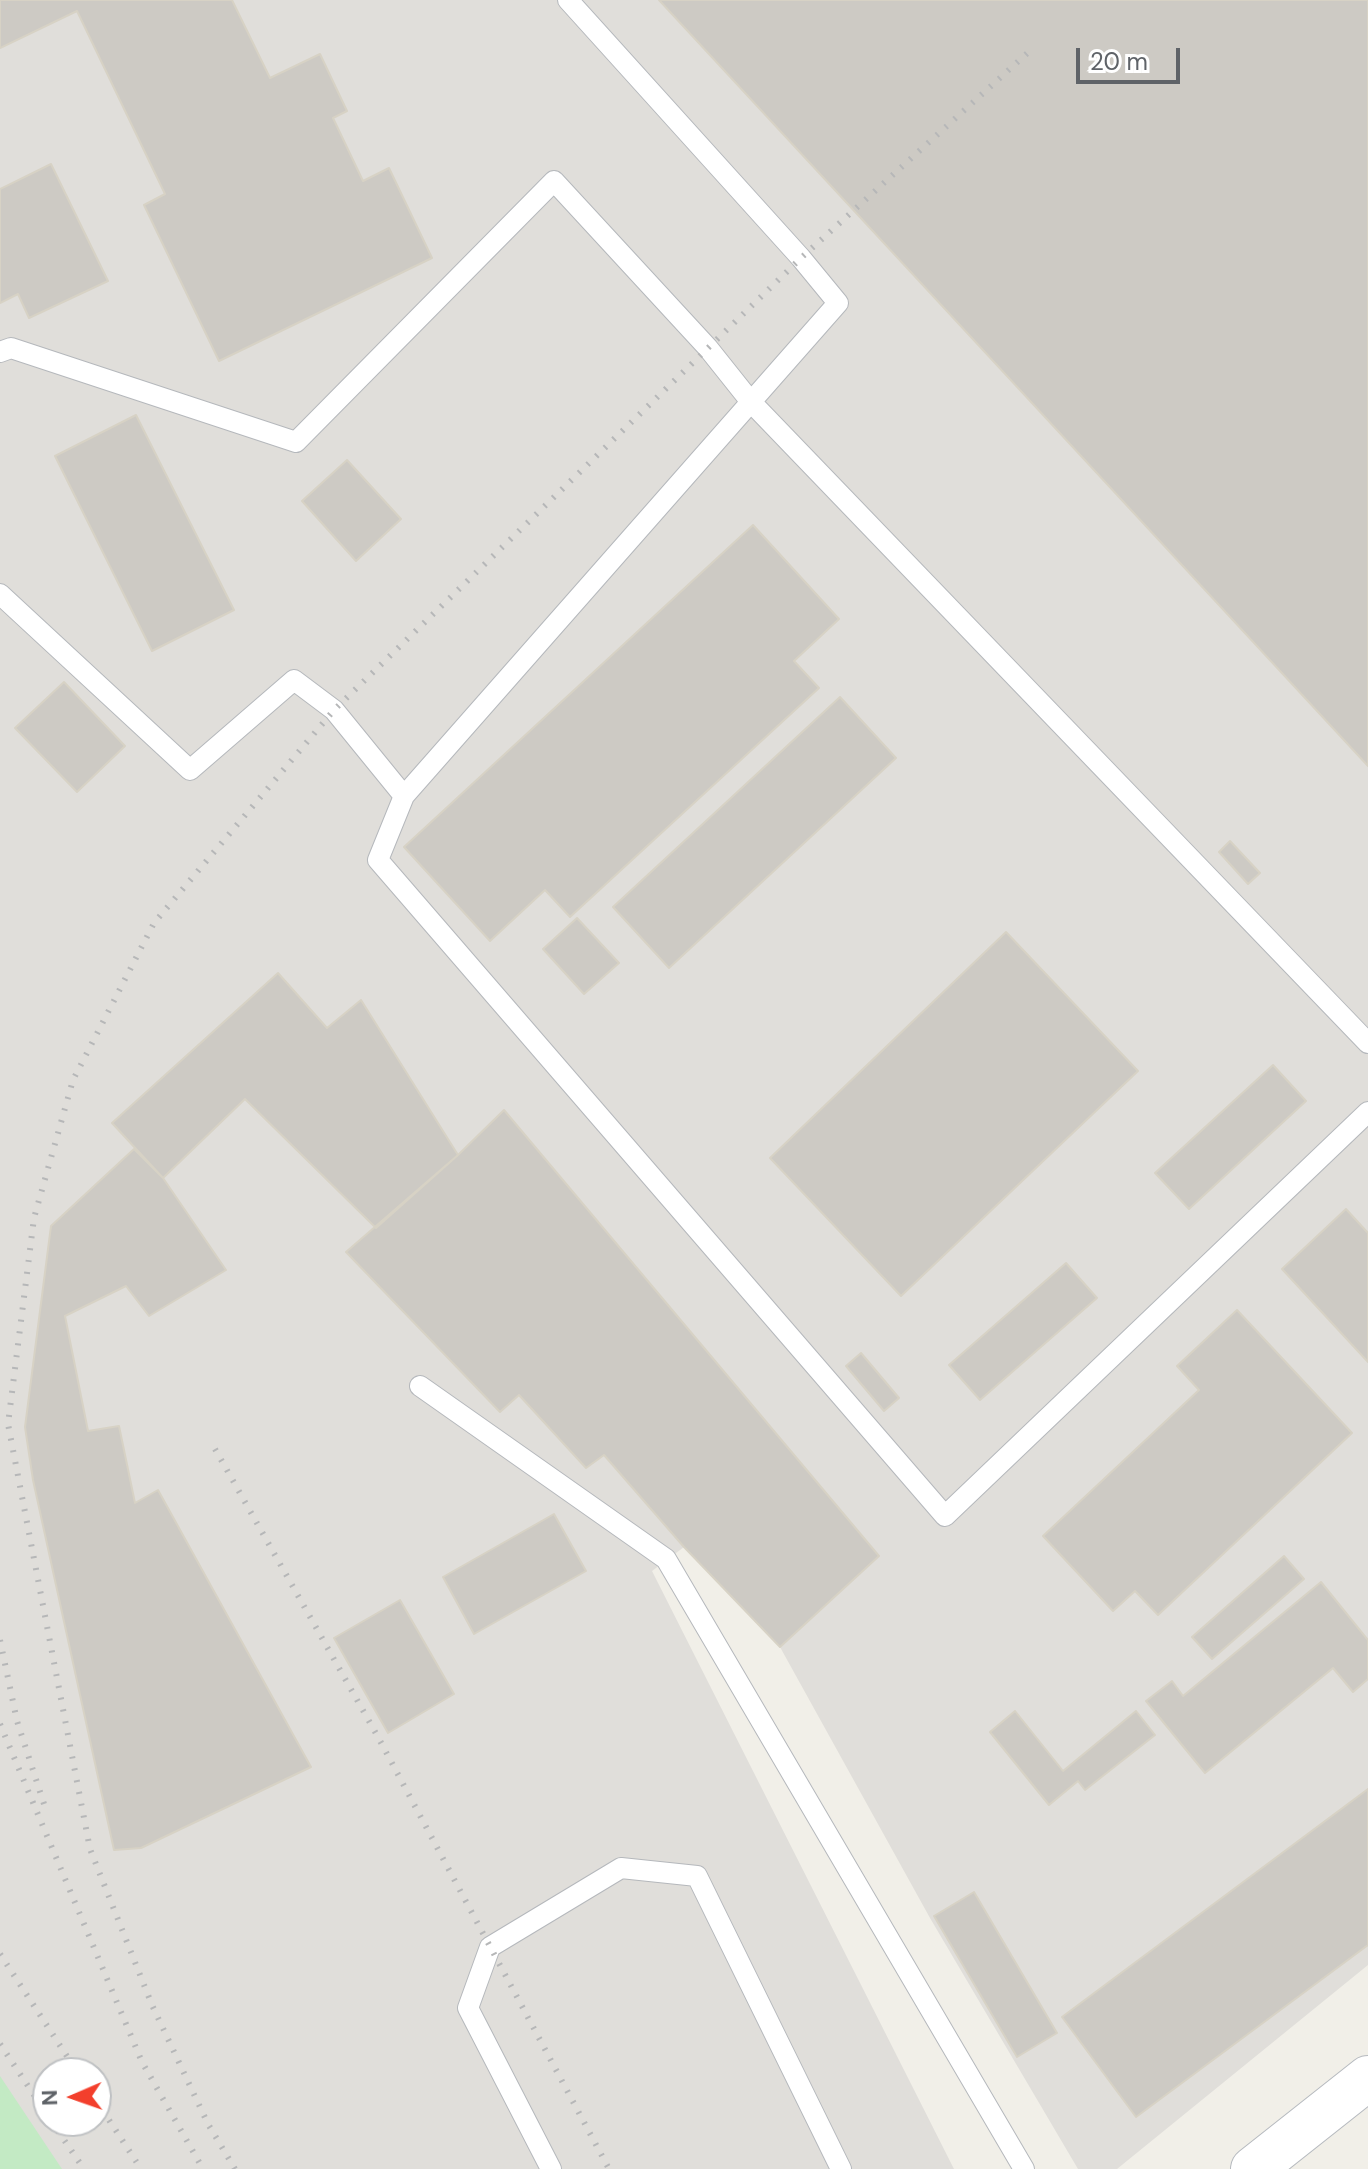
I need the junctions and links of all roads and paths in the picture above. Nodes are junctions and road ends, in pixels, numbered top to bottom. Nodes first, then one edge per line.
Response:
1 (568, 0) edge
2 (0, 352) edge
3 (751, 402) junction
4 (0, 594) edge
5 (404, 796) junction
6 (1368, 1043) edge
7 (1368, 1112) edge
8 (420, 1386) dead end
9 (1368, 2078) edge
10 (551, 2169) edge
11 (841, 2169) edge
12 (1024, 2169) edge
13 (1253, 2169) edge

1 - 3 lane
2 - 3 lane
3 - 5 lane
3 - 6 lane
4 - 5 lane
5 - 7 lane
8 - 12 lane
9 - 13 main road
10 - 11 lane

